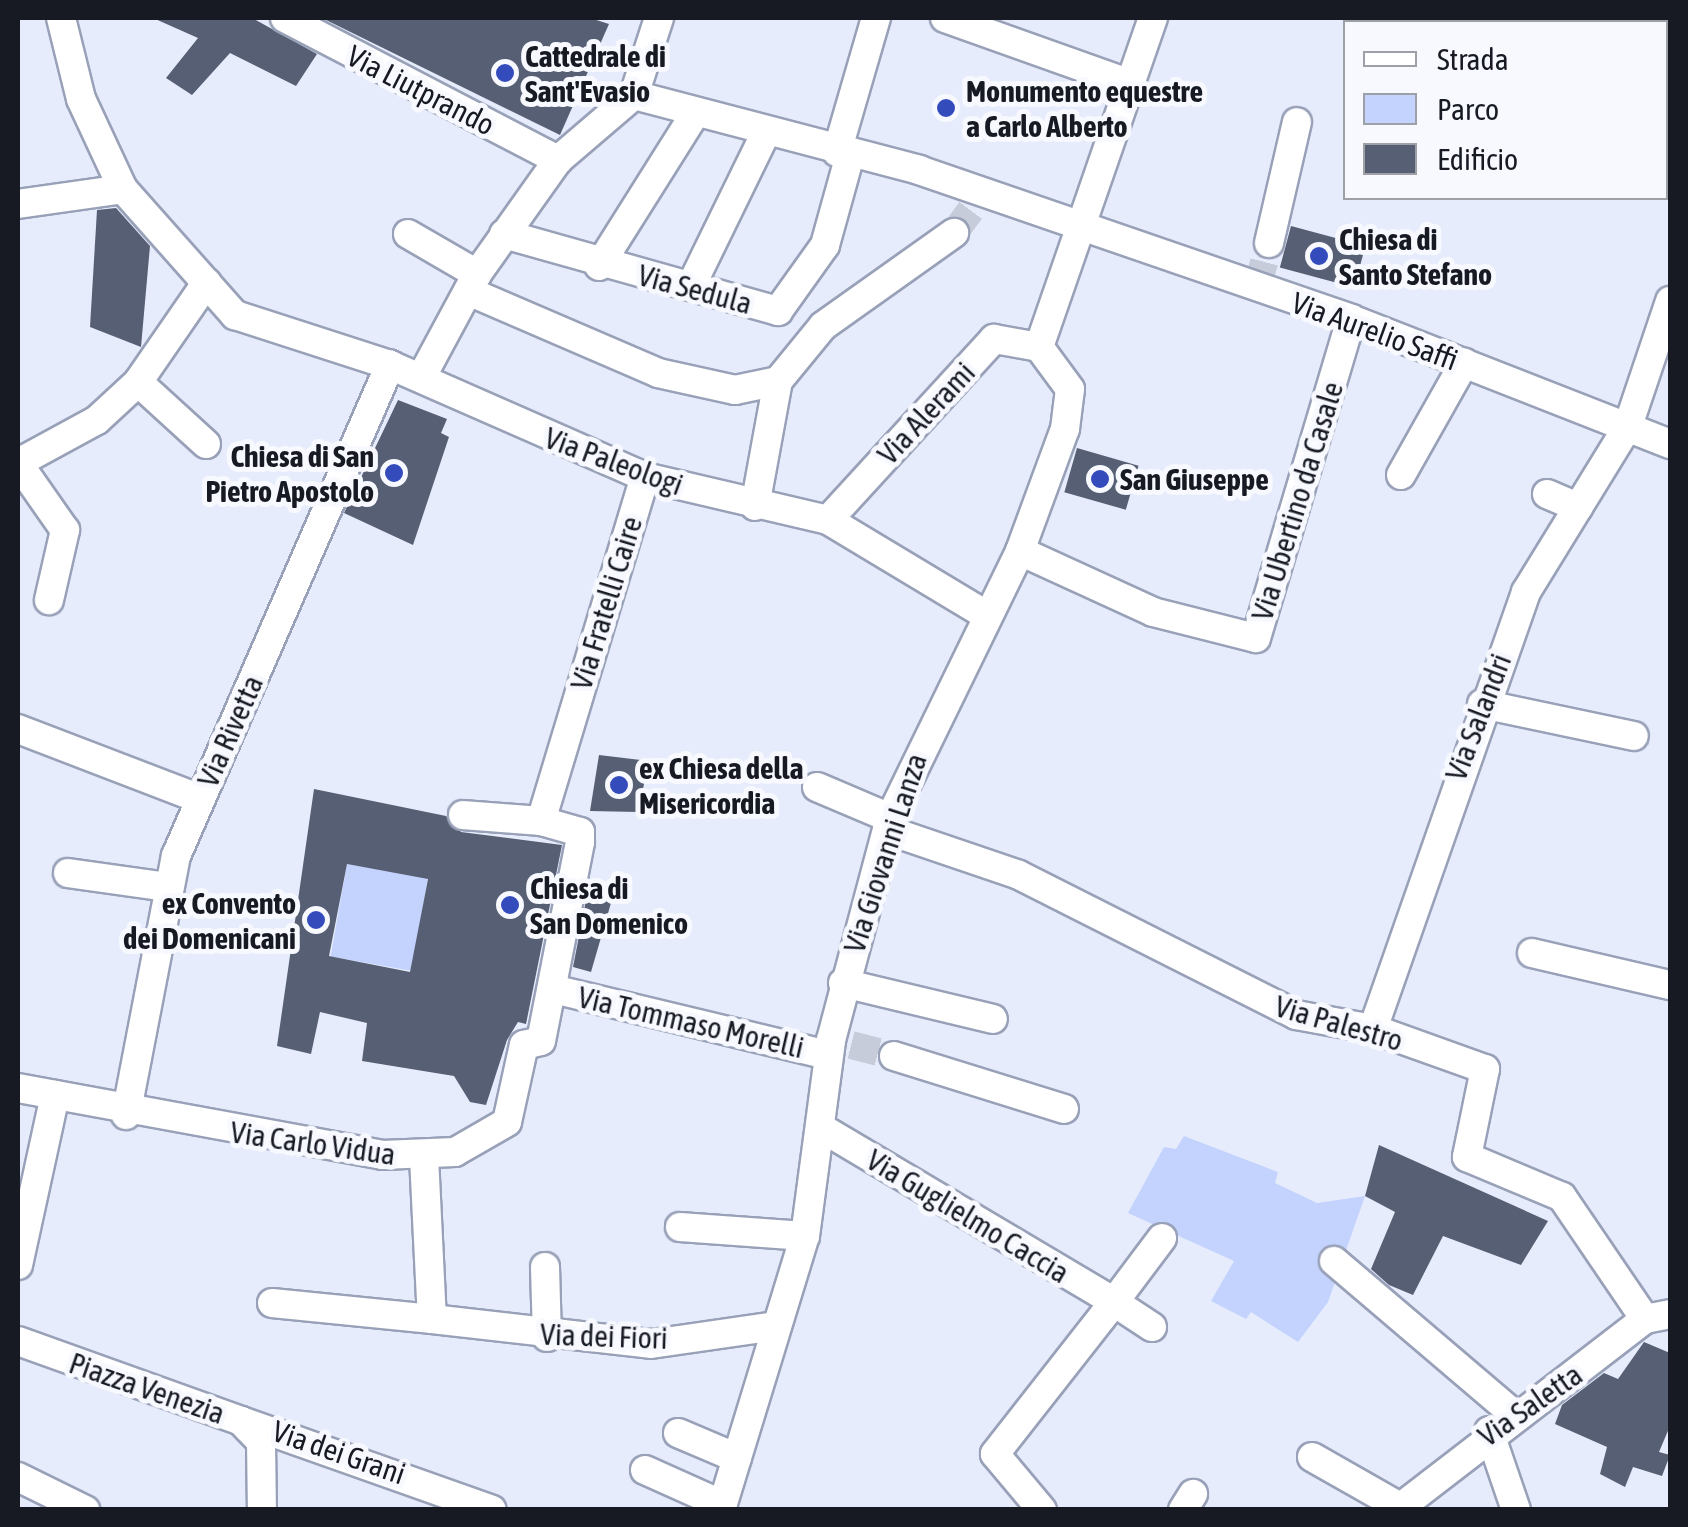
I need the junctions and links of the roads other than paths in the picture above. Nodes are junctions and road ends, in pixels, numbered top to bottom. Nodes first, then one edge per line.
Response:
1 (60, 18) edge
2 (285, 18) edge
3 (659, 18) edge
4 (876, 18) edge
5 (1153, 18) edge
6 (953, 19) edge
7 (1128, 82) junction
8 (634, 95) junction
9 (696, 112) junction
10 (1297, 122) dead end
11 (765, 134) junction
12 (835, 152) junction
13 (558, 160) junction
14 (122, 190) junction
15 (18, 204) edge
16 (1075, 229) junction
17 (954, 233) tunnel mouth
18 (408, 234) dead end
19 (504, 234) junction
20 (1269, 242) tunnel mouth
21 (598, 266) junction
22 (207, 282) junction
23 (473, 283) junction
24 (692, 284) junction
25 (1670, 301) edge
26 (1351, 319) junction
27 (1039, 347) junction
28 (1464, 363) junction
29 (390, 365) junction
30 (1659, 369) edge
31 (147, 372) junction
32 (421, 378) junction
33 (778, 381) junction
34 (1628, 426) junction
35 (206, 444) dead end
36 (1670, 444) edge
37 (18, 463) edge
38 (1401, 475) dead end
39 (645, 477) junction
40 (1547, 494) dead end
41 (755, 506) junction
42 (1578, 507) junction
43 (828, 520) junction
44 (1020, 551) junction
45 (49, 600) dead end
46 (986, 616) junction
47 (1482, 704) junction
48 (18, 730) edge
49 (1634, 736) dead end
50 (817, 786) dead end
51 (200, 799) junction
52 (463, 815) dead end
53 (541, 820) junction
54 (889, 824) junction
55 (68, 873) dead end
56 (167, 887) junction
57 (1532, 954) dead end
58 (843, 982) junction
59 (1670, 985) edge
60 (553, 989) junction
61 (993, 1019) dead end
62 (1373, 1029) junction
63 (837, 1046) junction
64 (894, 1056) tunnel mouth
65 (18, 1088) edge
66 (55, 1095) junction
67 (1064, 1109) dead end
68 (126, 1114) junction
69 (822, 1128) junction
70 (424, 1157) junction
71 (680, 1227) dead end
72 (805, 1236) junction
73 (1162, 1238) dead end
74 (1334, 1261) dead end
75 (18, 1265) edge
76 (545, 1267) dead end
77 (1114, 1302) junction
78 (272, 1303) dead end
79 (1658, 1316) edge
80 (432, 1319) junction
81 (776, 1326) junction
82 (1152, 1327) dead end
83 (547, 1337) junction
84 (18, 1341) edge
85 (1515, 1415) junction
86 (241, 1421) junction
87 (1489, 1431) junction
88 (678, 1433) dead end
89 (1312, 1457) dead end
90 (737, 1458) junction
91 (645, 1470) dead end
92 (18, 1477) edge
93 (722, 1508) edge
94 (1398, 1508) edge
95 (86, 1510) edge
96 (262, 1510) edge
97 (492, 1510) edge
98 (1042, 1510) edge
99 (1516, 1510) edge

1 - 14 street
2 - 13 street, Via Liutprando
3 - 8 street
4 - 12 street
5 - 7 street
6 - 7 street
7 - 16 street
8 - 9 street, Via Aurelio Saffi
8 - 13 street
9 - 11 street, Via Aurelio Saffi
9 - 21 street
10 - 20 street
11 - 12 street, Via Aurelio Saffi
11 - 24 street
12 - 16 street, Via Aurelio Saffi
12 - 24 street, Via Sedula
13 - 19 street
14 - 15 street
14 - 22 street
16 - 26 street, Via Aurelio Saffi
16 - 27 street
17 - 33 street
18 - 23 street
19 - 21 street, Via Sedula
19 - 23 street
21 - 24 street, Via Sedula
22 - 29 street, Via Paleologi
22 - 31 street
23 - 32 street
23 - 33 street
25 - 30 street, Via Salandri
26 - 28 street, Via Aurelio Saffi
26 - 44 street, Via Ubertino da Casale
27 - 43 street, Via Alerami
27 - 44 street, Via Giovanni Lanza
28 - 34 street, Via Aurelio Saffi
28 - 38 street
29 - 32 street, Via Paleologi
29 - 51 street, Via Rivetta
30 - 34 street, Via Salandri
31 - 35 street
31 - 37 street
32 - 39 street, Via Paleologi
33 - 41 street
34 - 36 street, Via Aurelio Saffi
34 - 42 street, Via Salandri
37 - 45 street
39 - 41 street, Via Paleologi
39 - 53 street, Via Fratelli Caire
40 - 42 street
41 - 43 street, Via Paleologi
42 - 47 street, Via Salandri
43 - 46 street, Via Paleologi
44 - 46 street, Via Giovanni Lanza
46 - 54 street, Via Giovanni Lanza
47 - 49 street
47 - 62 street, Via Salandri
48 - 51 street
50 - 54 street, Via Palestro
51 - 56 street, Via Rivetta
52 - 53 street
53 - 60 street
54 - 58 street, Via Giovanni Lanza
54 - 62 street, Via Palestro
55 - 56 street
56 - 68 street, Via Rivetta
57 - 59 street
58 - 61 street
58 - 63 street, Via Giovanni Lanza
60 - 63 street, Via Tommaso Morelli
60 - 70 street, Via Carlo Vidua
62 - 79 street, Via Palestro
63 - 69 street, Via Giovanni Lanza
64 - 67 street
65 - 66 street, Via Carlo Vidua
66 - 68 street, Via Carlo Vidua
66 - 75 street
68 - 70 street, Via Carlo Vidua
69 - 72 street, Via Giovanni Lanza
69 - 77 street, Via Guglielmo Caccia
70 - 80 street
71 - 72 street
72 - 81 street, Via Giovanni Lanza
73 - 77 street
74 - 85 street
76 - 83 street
77 - 82 street, Via Guglielmo Caccia
77 - 98 street
78 - 80 street, Via dei Fiori
79 - 85 street, Via Saletta
80 - 83 street, Via dei Fiori
81 - 83 street, Via dei Fiori
81 - 90 street, Via Giovanni Lanza
84 - 86 street, Piazza Venezia
85 - 87 street, Via Saletta
86 - 96 street, Piazza Venezia
86 - 97 street, Via dei Grani
87 - 94 street, Via Saletta
87 - 99 street
88 - 90 street
89 - 94 street
90 - 93 street, Via Giovanni Lanza
91 - 93 street
92 - 95 street

